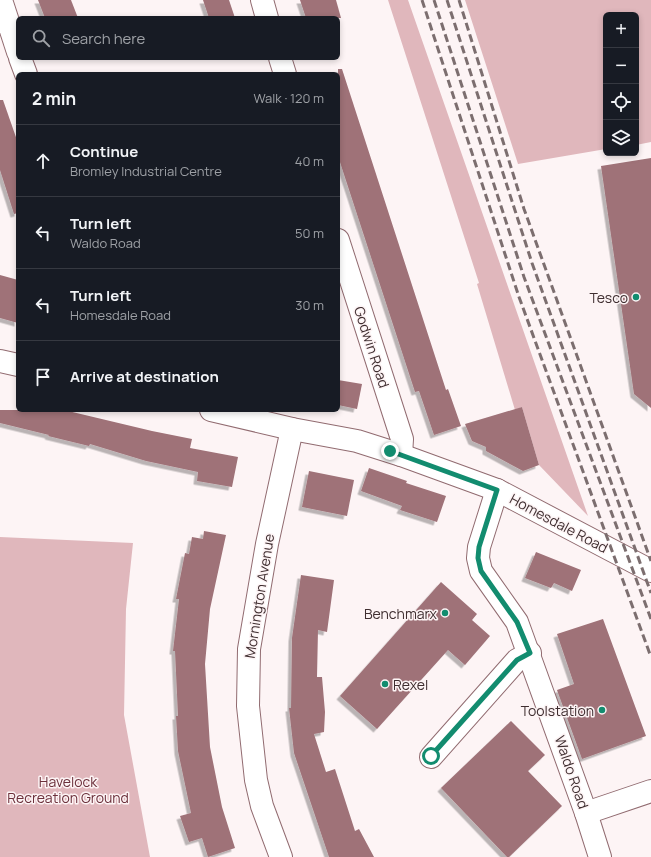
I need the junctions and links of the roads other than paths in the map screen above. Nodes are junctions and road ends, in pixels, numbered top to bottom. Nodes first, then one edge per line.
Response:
1 (1, 0) edge
2 (262, 0) edge
3 (266, 16) edge
4 (16, 46) edge
5 (21, 60) edge
6 (281, 60) edge
7 (25, 72) edge
8 (284, 72) edge
9 (340, 246) edge
10 (0, 360) edge
11 (16, 364) edge
12 (220, 412) edge
13 (292, 429) junction
14 (401, 455) junction
15 (497, 490) junction
16 (651, 571) edge
17 (530, 653) junction
18 (431, 756) dead end
19 (651, 791) edge
20 (586, 813) junction
21 (281, 857) edge
22 (600, 857) edge

1 - 4 street
2 - 3 street
5 - 7 street
6 - 8 street
9 - 14 street, Godwin Road
10 - 11 street
12 - 13 street, Homesdale Road
13 - 14 street, Homesdale Road
13 - 21 street, Mornington Avenue
14 - 15 street, Homesdale Road
15 - 16 street, Homesdale Road
15 - 17 street, Waldo Road
17 - 18 street
17 - 20 street, Waldo Road
19 - 20 street
20 - 22 street, Waldo Road

